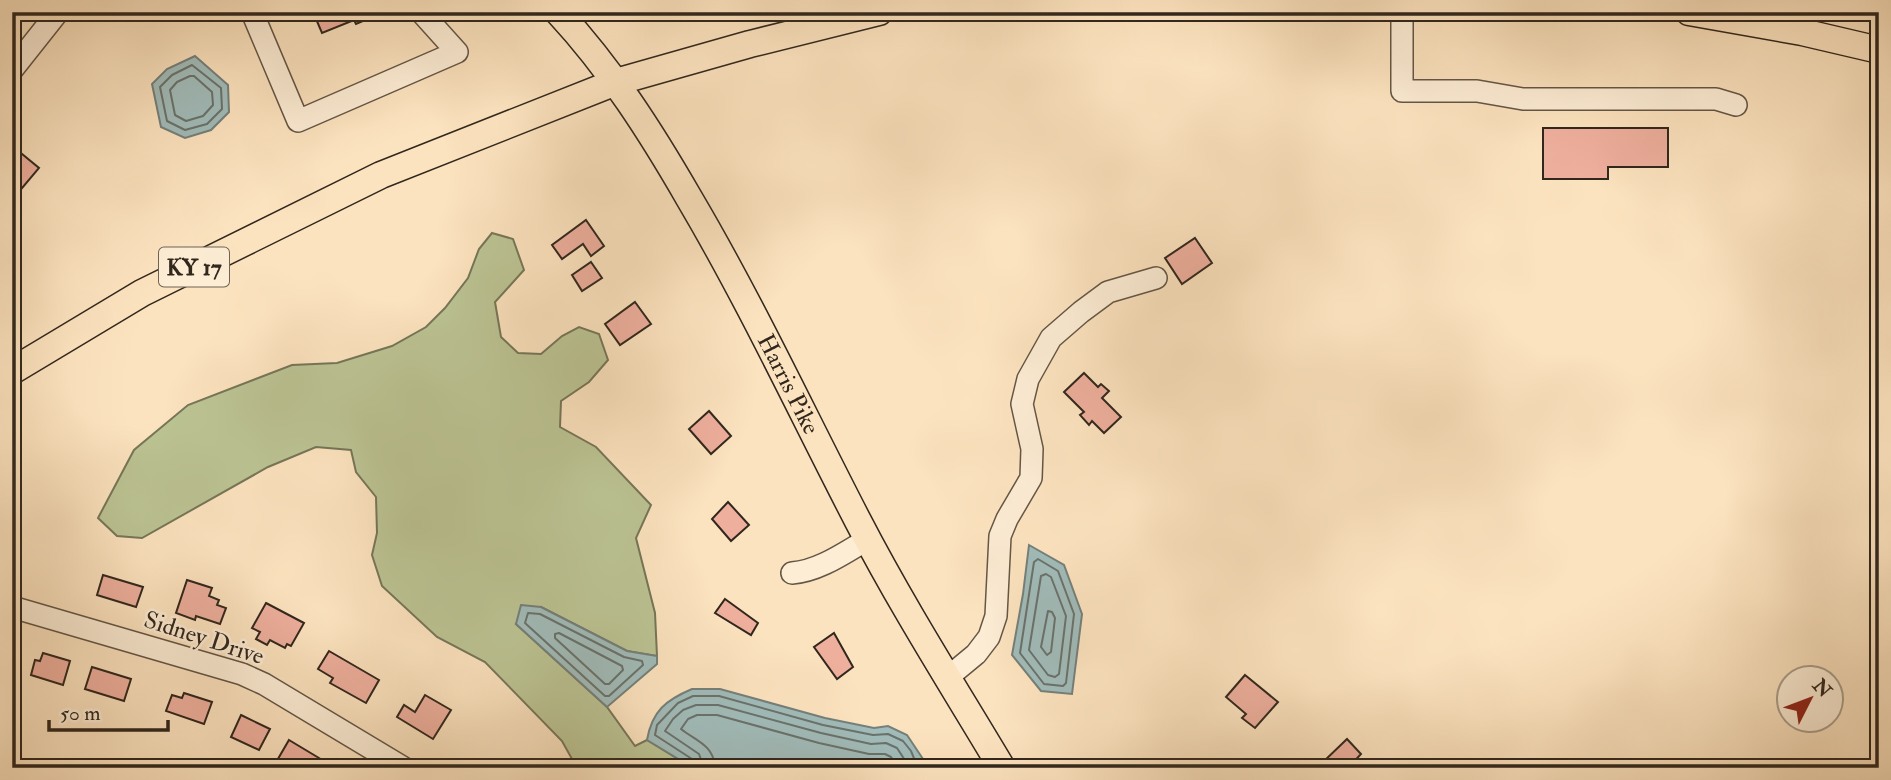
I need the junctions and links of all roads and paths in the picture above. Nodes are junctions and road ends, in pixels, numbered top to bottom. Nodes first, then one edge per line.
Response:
1 (58, 12) edge
2 (252, 12) edge
3 (421, 12) edge
4 (558, 12) edge
5 (879, 12) edge
6 (1402, 12) edge
7 (1689, 12) edge
8 (1879, 50) edge
9 (12, 70) edge
10 (616, 82) junction
11 (1737, 105) dead end
12 (1156, 278) dead end
13 (12, 371) edge
14 (868, 540) junction
15 (792, 573) dead end
16 (12, 607) edge
17 (947, 678) junction
18 (404, 768) edge
19 (1002, 768) edge

1 - 9 street
2 - 3 street
4 - 10 main road, Harris Pike
5 - 10 main road, KY 17
6 - 11 street
7 - 8 main road
10 - 13 main road, KY 17
10 - 14 main road, Harris Pike
12 - 17 street
14 - 15 street
14 - 17 main road, Harris Pike
16 - 18 street, Sidney Drive
17 - 19 main road, Harris Pike

